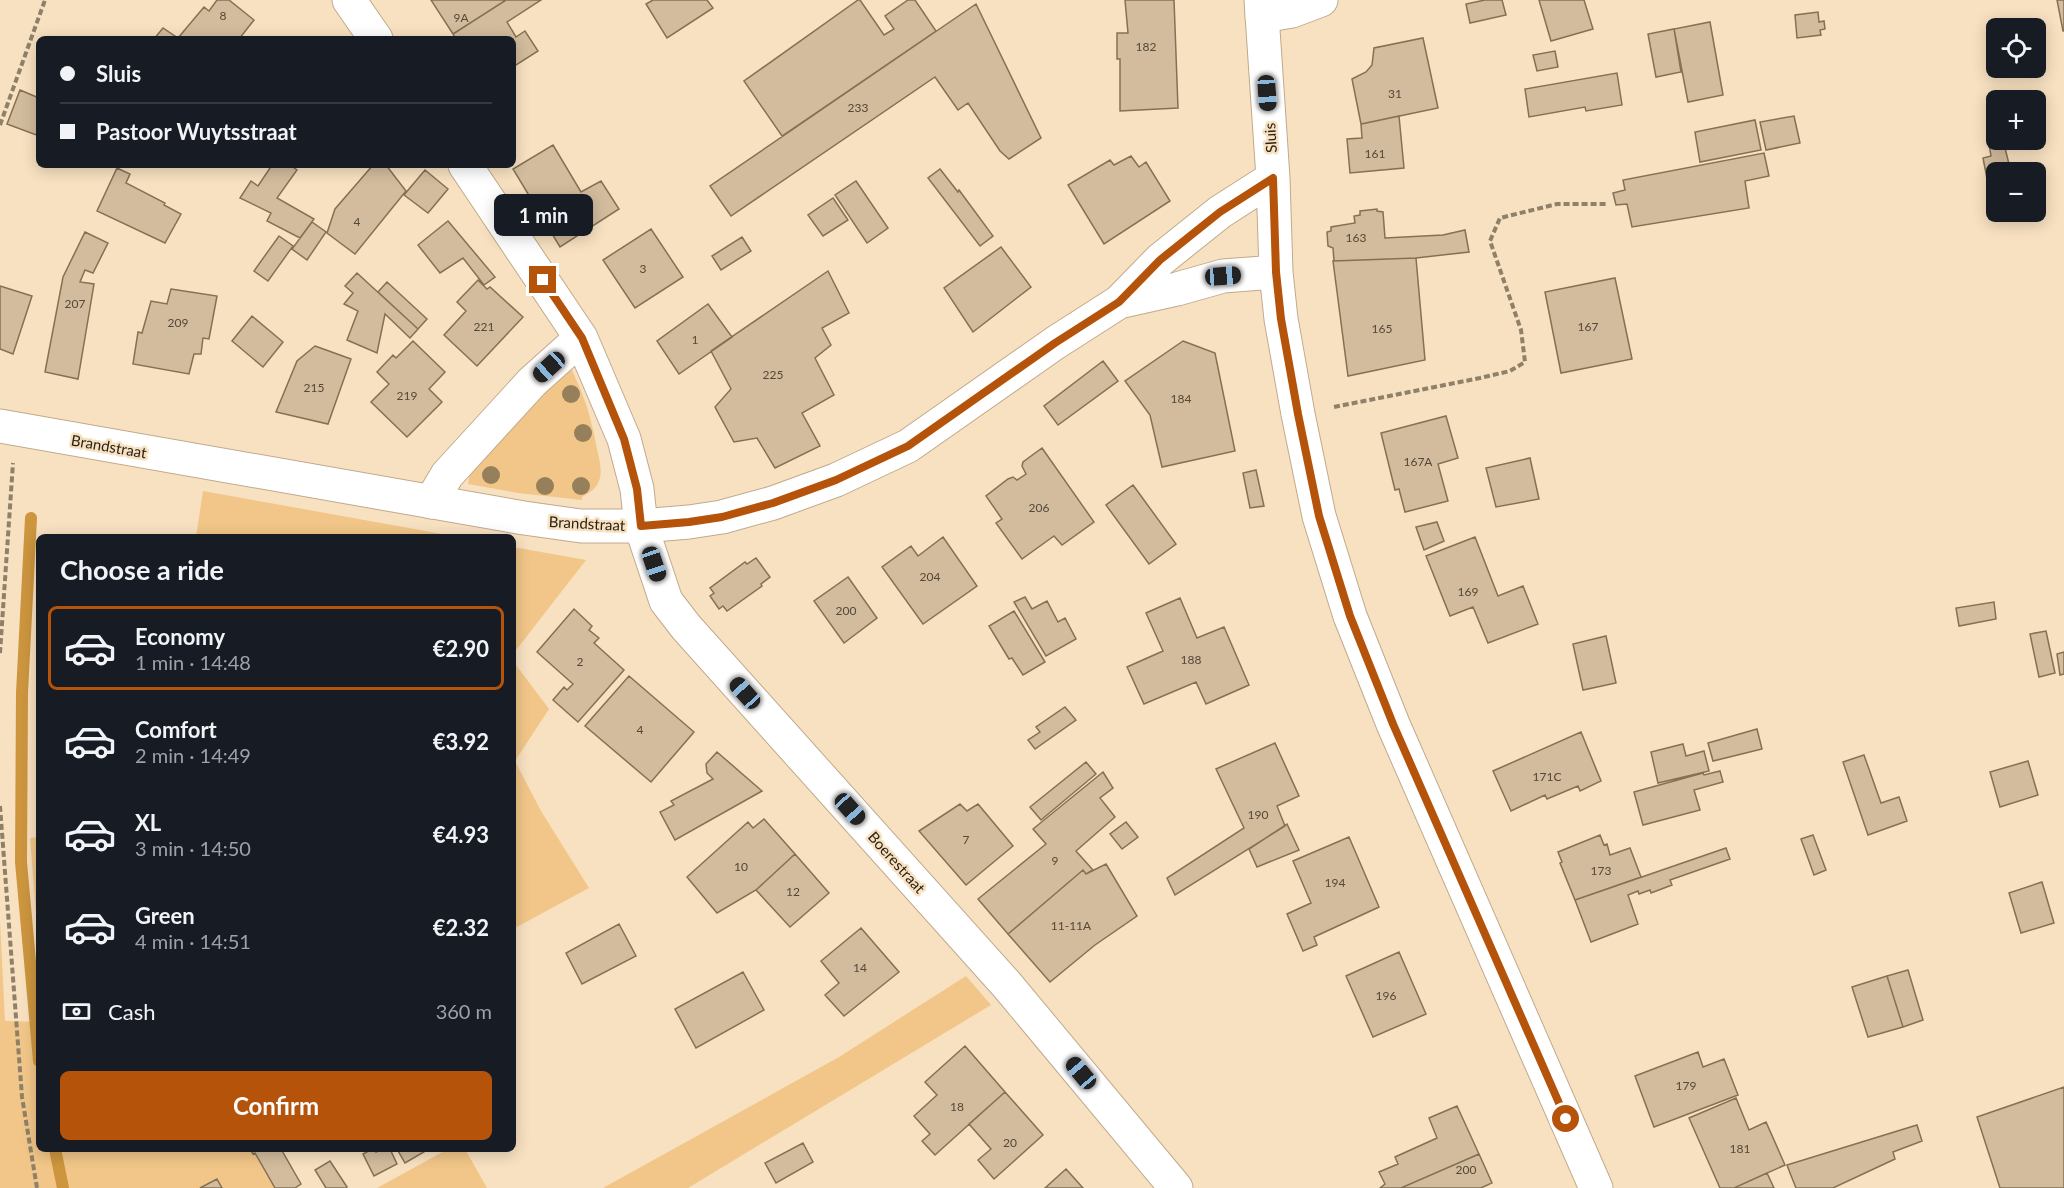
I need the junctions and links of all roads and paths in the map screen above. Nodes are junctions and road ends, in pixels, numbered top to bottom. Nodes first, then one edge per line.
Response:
1 (45, 0) edge
2 (349, 0) edge
3 (1322, 0) edge
4 (1262, 8) edge
5 (374, 36) edge
6 (0, 125) edge
7 (467, 168) edge
8 (1273, 178) junction
9 (1606, 204) dead end
10 (1276, 272) junction
11 (1119, 302) junction
12 (582, 338) junction
13 (1298, 414) junction
14 (8, 428) edge
15 (431, 502) junction
16 (641, 526) junction
17 (0, 653) edge
18 (0, 806) edge
19 (38, 1188) edge
20 (1176, 1188) edge
21 (1596, 1188) edge

1 - 6 path
2 - 5 street
3 - 4 street
4 - 8 street, Sluis
7 - 12 street, Boerestraat
8 - 10 street, Sluis
8 - 11 street, Brandstraat
9 - 13 path
10 - 11 street, Brandstraat
10 - 13 street, Sluis
11 - 16 street, Brandstraat
12 - 15 street
12 - 16 street, Boerestraat
13 - 21 street, Sluis
14 - 15 street, Brandstraat
14 - 17 path
15 - 16 street, Brandstraat
16 - 20 street, Boerestraat
18 - 19 path

